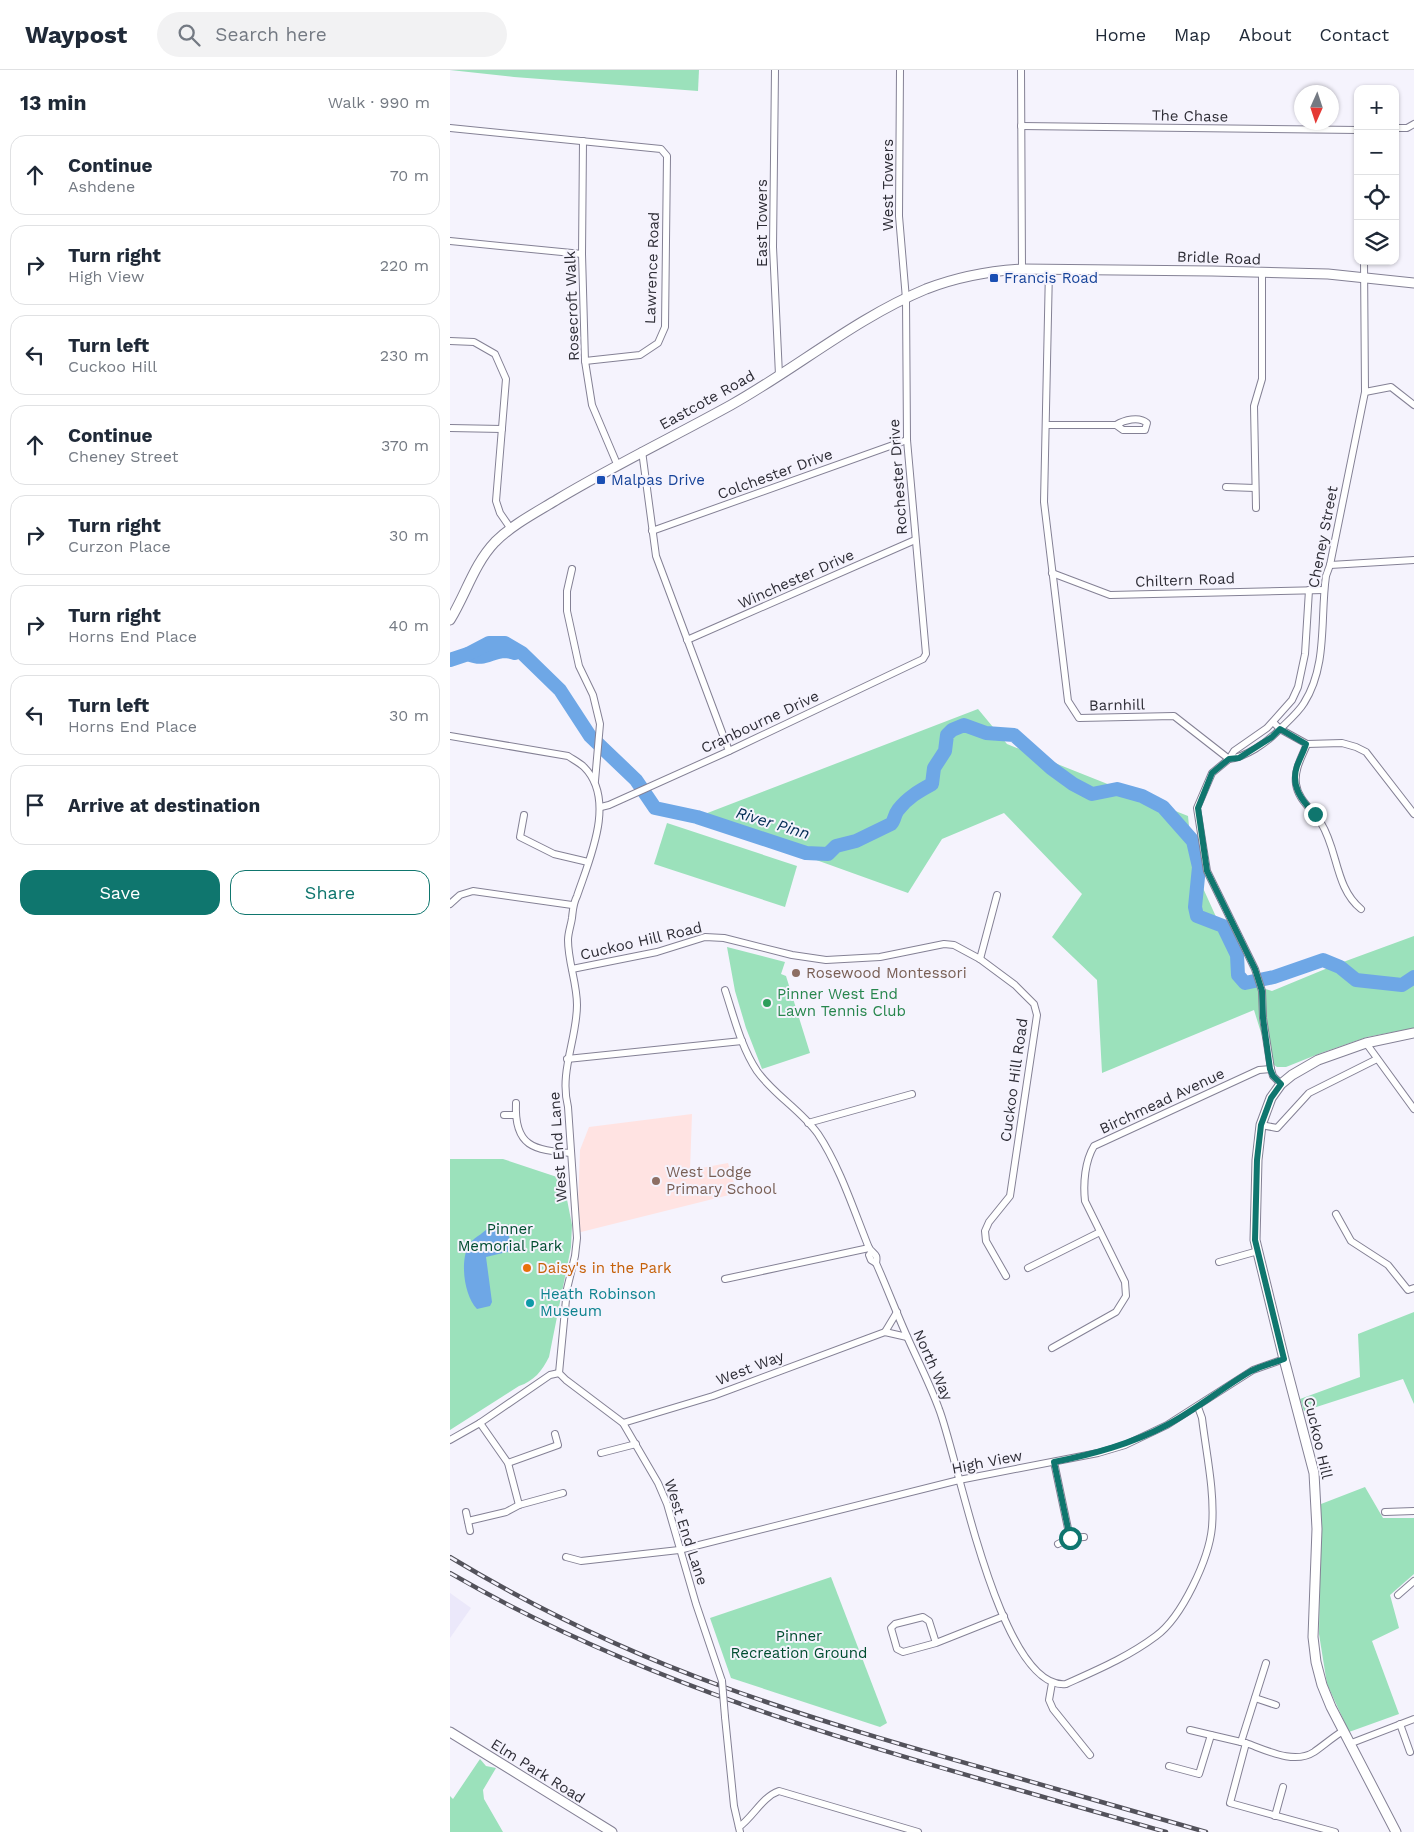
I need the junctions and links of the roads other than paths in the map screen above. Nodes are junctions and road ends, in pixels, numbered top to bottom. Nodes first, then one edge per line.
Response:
1 (775, 70) edge
2 (900, 70) edge
3 (1021, 70) edge
4 (1414, 124) edge
5 (1022, 126) junction
6 (450, 128) edge
7 (1399, 128) edge
8 (1354, 130) edge
9 (583, 142) junction
10 (450, 241) edge
11 (582, 254) junction
12 (1364, 265) edge
13 (1022, 269) junction
14 (1050, 269) junction
15 (1262, 273) junction
16 (1364, 278) junction
17 (1414, 283) edge
18 (906, 299) junction
19 (450, 341) edge
20 (585, 362) junction
21 (779, 375) junction
22 (1365, 392) junction
23 (1414, 405) edge
24 (1046, 425) junction
25 (1116, 425) dead end
26 (450, 428) edge
27 (502, 429) junction
28 (907, 440) junction
29 (642, 451) junction
30 (617, 464) junction
31 (1226, 487) dead end
32 (1255, 488) junction
33 (1256, 508) dead end
34 (511, 529) junction
35 (652, 532) junction
36 (915, 540) junction
37 (1414, 560) edge
38 (1330, 565) junction
39 (572, 569) dead end
40 (1052, 573) junction
41 (1309, 590) junction
42 (1324, 590) junction
43 (450, 618) edge
44 (687, 640) junction
45 (926, 654) joint
46 (1273, 722) junction
47 (1280, 729) junction
48 (450, 736) edge
49 (1306, 744) junction
50 (729, 751) junction
51 (1229, 759) junction
52 (595, 782) junction
53 (601, 807) junction
54 (1414, 814) edge
55 (524, 815) dead end
56 (588, 862) junction
57 (996, 895) dead end
58 (450, 904) edge
59 (572, 905) junction
60 (1361, 909) dead end
61 (980, 959) junction
62 (572, 970) junction
63 (725, 990) dead end
64 (1414, 1033) edge
65 (742, 1041) junction
66 (1366, 1043) junction
67 (568, 1059) junction
68 (1377, 1059) junction
69 (1270, 1069) junction
70 (1281, 1084) junction
71 (912, 1094) dead end
72 (516, 1103) dead end
73 (1414, 1109) edge
74 (504, 1115) dead end
75 (516, 1115) junction
76 (808, 1123) junction
77 (1261, 1125) junction
78 (571, 1153) junction
79 (1336, 1214) dead end
80 (1100, 1232) junction
81 (870, 1250) junction
82 (1258, 1251) junction
83 (1219, 1262) dead end
84 (1028, 1268) dead end
85 (1006, 1276) dead end
86 (725, 1279) dead end
87 (1414, 1288) edge
88 (897, 1312) junction
89 (885, 1332) junction
90 (907, 1337) junction
91 (1052, 1348) dead end
92 (1284, 1359) junction
93 (559, 1373) junction
94 (1198, 1407) junction
95 (480, 1423) junction
96 (623, 1423) junction
97 (555, 1434) dead end
98 (450, 1440) edge
99 (636, 1444) junction
100 (601, 1453) dead end
101 (1054, 1462) junction
102 (508, 1463) junction
103 (959, 1480) junction
104 (563, 1493) dead end
105 (519, 1505) junction
106 (1414, 1511) edge
107 (466, 1512) dead end
108 (1385, 1512) dead end
109 (468, 1521) junction
110 (470, 1531) dead end
111 (1084, 1537) dead end
112 (1070, 1538) junction
113 (1058, 1544) dead end
114 (679, 1550) junction
115 (566, 1557) dead end
116 (1414, 1580) edge
117 (1398, 1595) dead end
118 (1004, 1616) junction
119 (936, 1643) junction
120 (1266, 1663) dead end
121 (1052, 1683) junction
122 (1255, 1698) junction
123 (1276, 1704) dead end
124 (1414, 1718) edge
125 (1400, 1724) junction
126 (1190, 1730) dead end
127 (1343, 1731) junction
128 (450, 1732) edge
129 (1211, 1735) junction
130 (1244, 1743) junction
131 (1349, 1744) junction
132 (1410, 1752) dead end
133 (1090, 1755) dead end
134 (1169, 1766) dead end
135 (1283, 1787) dead end
136 (1275, 1816) junction
137 (740, 1829) edge
138 (611, 1832) edge
139 (918, 1832) edge
140 (1335, 1832) edge
141 (1396, 1832) edge

1 - 21 street, East Towers
2 - 18 street, West Towers
3 - 5 street
4 - 7 street
5 - 8 street, The Chase
5 - 13 street
6 - 9 street
9 - 11 street, Rosecroft Walk
9 - 20 street, Lawrence Road
10 - 11 street
11 - 20 street, Rosecroft Walk
12 - 16 street
13 - 14 street, Bridle Road
13 - 18 street, Eastcote Road
14 - 15 street, Bridle Road
14 - 24 street
15 - 16 street, Bridle Road
15 - 32 street
16 - 17 street, Bridle Road
16 - 22 street, Cheney Street
18 - 21 street, Eastcote Road
18 - 28 street, Rochester Drive
19 - 27 street
20 - 30 street, Rosecroft Walk
21 - 29 street, Eastcote Road
22 - 23 street
22 - 38 street, Cheney Street
24 - 25 street
24 - 40 street
26 - 27 street
27 - 34 street
28 - 35 street, Colchester Drive
28 - 36 street, Rochester Drive
29 - 30 street, Eastcote Road
29 - 35 street
30 - 34 street, Eastcote Road
31 - 32 street
32 - 33 street
34 - 43 street, Eastcote Road
35 - 44 street
36 - 44 street, Winchester Drive
36 - 45 street, Rochester Drive
37 - 38 street
38 - 42 street, Cheney Street
39 - 52 street
40 - 41 street, Chiltern Road
40 - 51 street, Barnhill
41 - 42 street, Chiltern Road
41 - 46 street, Cheney Street
42 - 47 street, Cheney Street
44 - 50 street
45 - 50 street, Cranbourne Drive
46 - 47 street
46 - 51 street, Cheney Street
47 - 49 street
47 - 51 street, Cheney Street
48 - 52 street, West End Lane
49 - 54 street
49 - 60 street
50 - 53 street, Cranbourne Drive
51 - 69 street, Cheney Street
52 - 53 street, West End Lane
53 - 56 street, West End Lane
55 - 56 street
56 - 59 street, West End Lane
57 - 61 street
58 - 59 street
59 - 62 street, West End Lane
61 - 62 street, Cuckoo Hill Road
61 - 85 street, Cuckoo Hill Road
62 - 67 street, West End Lane
63 - 65 street
64 - 66 street, Cuckoo Hill
65 - 67 street
65 - 76 street
66 - 68 street
66 - 70 street, Cuckoo Hill
67 - 78 street, West End Lane
68 - 73 street
68 - 77 street
69 - 70 street, Cheney Street
69 - 80 street, Birchmead Avenue
70 - 77 street, Cuckoo Hill
71 - 76 street
72 - 75 street
74 - 75 street
75 - 78 street
76 - 81 street
77 - 82 street, Cuckoo Hill
78 - 93 street, West End Lane
79 - 87 street
80 - 84 street
80 - 91 street, Birchmead Avenue
81 - 86 street
81 - 88 street, North Way
82 - 83 street
82 - 92 street, Cuckoo Hill
88 - 89 street
88 - 90 street, North Way
89 - 90 street
89 - 96 street, West Way
90 - 103 street, North Way
92 - 94 street, High View
92 - 127 street, Cuckoo Hill
93 - 95 street
93 - 96 street, West End Lane
94 - 101 street, High View
94 - 121 street
95 - 98 street
95 - 102 street
96 - 99 street, West End Lane
97 - 102 street
99 - 100 street
99 - 114 street, West End Lane
101 - 103 street, High View
101 - 112 street
102 - 105 street
103 - 114 street, High View
103 - 118 street, North Way
104 - 105 street
105 - 109 street
106 - 108 street
107 - 109 street
109 - 110 street
111 - 112 street
112 - 113 street
114 - 115 street, High View
114 - 137 street, West End Lane, bridge
116 - 117 street
118 - 119 street
118 - 121 street, North Way
119 - 119 street
120 - 122 street
121 - 133 street
122 - 123 street
122 - 130 street
124 - 125 street
125 - 131 street
125 - 132 street
126 - 129 street
127 - 130 street
127 - 131 street, Cuckoo Hill
128 - 138 street, Elm Park Road
129 - 130 street
129 - 134 street
130 - 136 street
131 - 141 street, Cuckoo Hill
135 - 136 street
136 - 140 street
137 - 139 street

